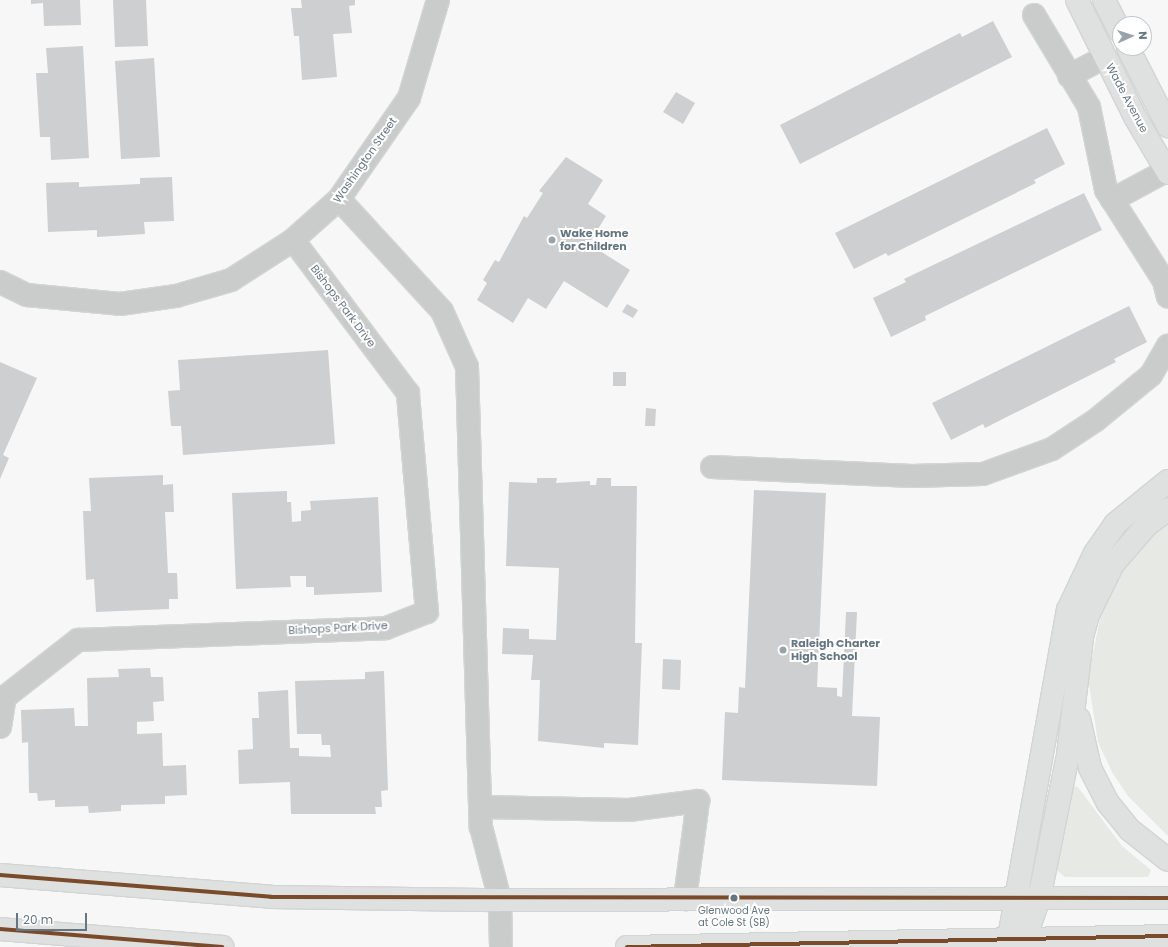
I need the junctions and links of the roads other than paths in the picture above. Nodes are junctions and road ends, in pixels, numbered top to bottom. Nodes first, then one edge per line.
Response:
1 (438, 0) edge
2 (1077, 0) edge
3 (1104, 0) edge
4 (1034, 15) dead end
5 (1112, 16) edge
6 (1132, 56) edge
7 (1105, 57) junction
8 (1069, 76) junction
9 (1168, 126) edge
10 (1167, 172) edge
11 (339, 199) junction
12 (1112, 200) junction
13 (293, 240) junction
14 (0, 282) edge
15 (1168, 297) edge
16 (1168, 346) edge
17 (712, 467) dead end
18 (1168, 481) edge
19 (1168, 509) edge
20 (1077, 704) junction
21 (0, 727) edge
22 (480, 808) junction
23 (1168, 860) edge
24 (0, 875) edge
25 (1168, 898) edge
26 (685, 899) junction
27 (1028, 899) junction
28 (500, 900) junction
29 (0, 929) edge
30 (1168, 936) edge
31 (1017, 942) edge
32 (222, 947) edge
33 (501, 947) edge
34 (627, 947) edge

1 - 11 street, Washington Street
2 - 7 main road, Wade Avenue
3 - 5 main road
4 - 8 street
6 - 9 main road, Wade Avenue
7 - 8 street
7 - 10 main road, Wade Avenue
8 - 12 street
10 - 12 street
11 - 13 street, Washington Street
11 - 22 street
12 - 15 street
13 - 14 street, Washington Street
13 - 21 street, Bishops Park Drive
16 - 17 street
18 - 27 main road
19 - 20 main road
20 - 23 main road
20 - 27 main road
22 - 26 street
22 - 28 street
24 - 28 main road
25 - 27 main road
26 - 27 main road
26 - 28 main road
27 - 31 main road
28 - 33 street
29 - 32 main road
30 - 31 main road
31 - 34 main road

